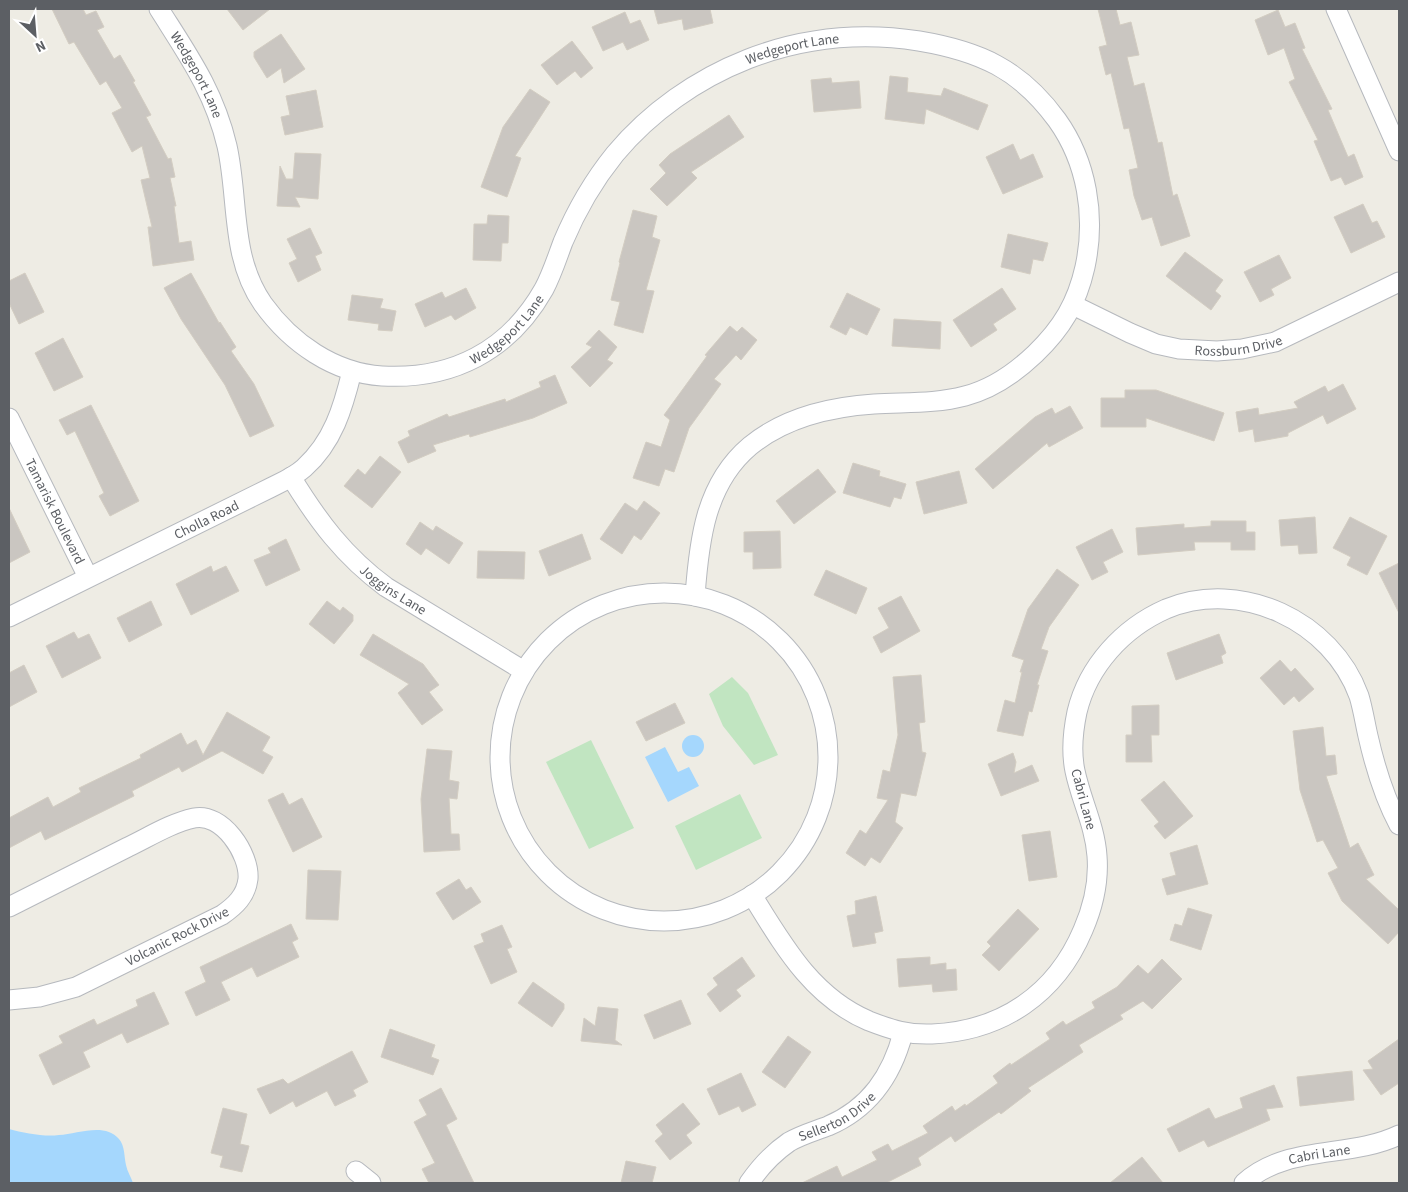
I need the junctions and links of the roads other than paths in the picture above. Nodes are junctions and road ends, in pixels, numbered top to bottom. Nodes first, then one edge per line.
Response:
1 (159, 9) edge
2 (1336, 9) edge
3 (1399, 151) edge
4 (1399, 282) edge
5 (1073, 305) junction
6 (352, 371) junction
7 (9, 418) edge
8 (291, 478) junction
9 (88, 577) junction
10 (695, 596) junction
11 (9, 617) edge
12 (524, 671) junction
13 (1399, 825) edge
14 (752, 894) junction
15 (9, 906) edge
16 (9, 1000) edge
17 (903, 1033) junction
18 (1399, 1135) edge
19 (356, 1171) dead end
20 (371, 1183) edge
21 (749, 1183) edge
22 (1244, 1183) edge

1 - 6 street, Wedgeport Lane
2 - 3 street
4 - 5 street, Rossburn Drive
5 - 6 street, Wedgeport Lane
5 - 10 street, Wedgeport Lane
6 - 8 street, Cholla Road
7 - 9 street, Tamarisk Boulevard
8 - 9 street, Cholla Road
8 - 12 street, Joggins Lane
9 - 11 street, Cholla Road
10 - 12 street
10 - 14 street
12 - 14 street
13 - 17 street, Cabri Lane
14 - 17 street, Cabri Lane
15 - 16 street, Volcanic Rock Drive
17 - 21 street, Sellerton Drive
18 - 22 street, Cabri Lane
19 - 20 street

